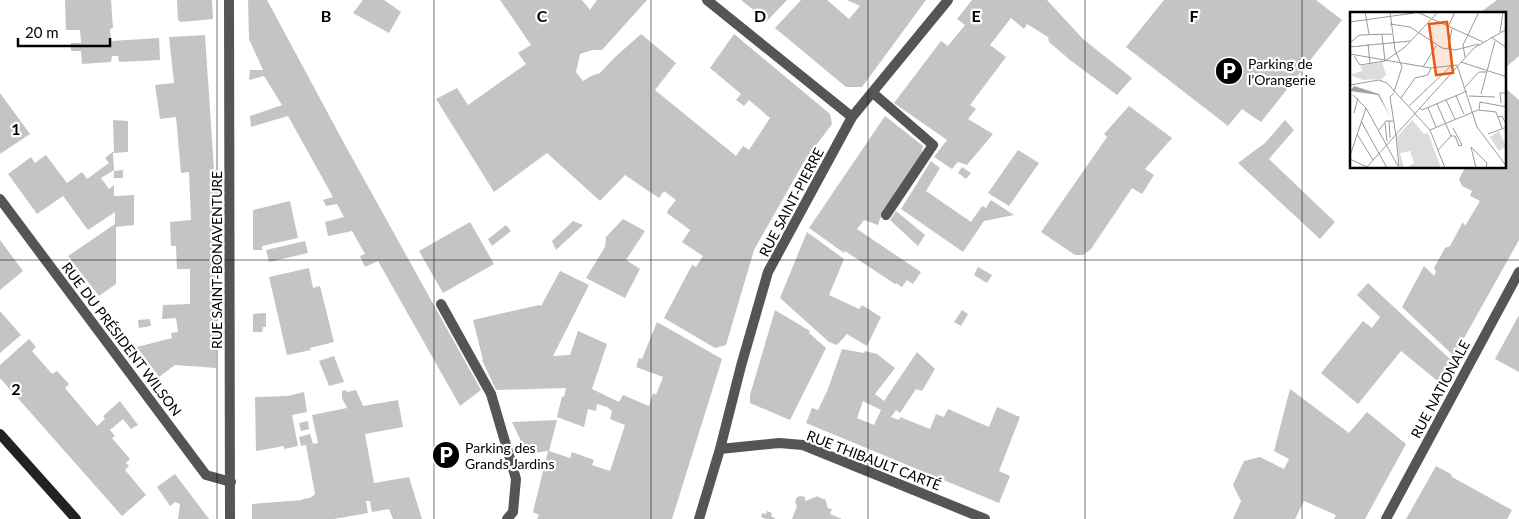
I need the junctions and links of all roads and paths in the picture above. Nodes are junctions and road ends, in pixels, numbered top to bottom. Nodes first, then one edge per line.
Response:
1 (229, 0) edge
2 (707, 0) edge
3 (948, 0) edge
4 (873, 93) junction
5 (852, 117) junction
6 (0, 199) edge
7 (886, 215) dead end
8 (1519, 272) edge
9 (441, 304) dead end
10 (0, 434) edge
11 (720, 449) junction
12 (231, 482) junction
13 (76, 519) edge
14 (230, 519) edge
15 (507, 519) edge
16 (699, 519) edge
17 (985, 519) edge
18 (1386, 519) edge

1 - 12 street, RUE SAINT-BONAVENTURE
2 - 5 street
3 - 4 street, RUE SAINT-PIERRE
4 - 5 street, RUE SAINT-PIERRE
4 - 7 street
5 - 11 street, RUE SAINT-PIERRE
6 - 12 street, RUE DU PRÉSIDENT WILSON
8 - 18 street, RUE NATIONALE
9 - 15 street
10 - 13 main road
11 - 16 street, RUE SAINT-PIERRE
11 - 17 street, RUE THIBAULT CARTÉ
12 - 14 street, RUE SAINT-BONAVENTURE

